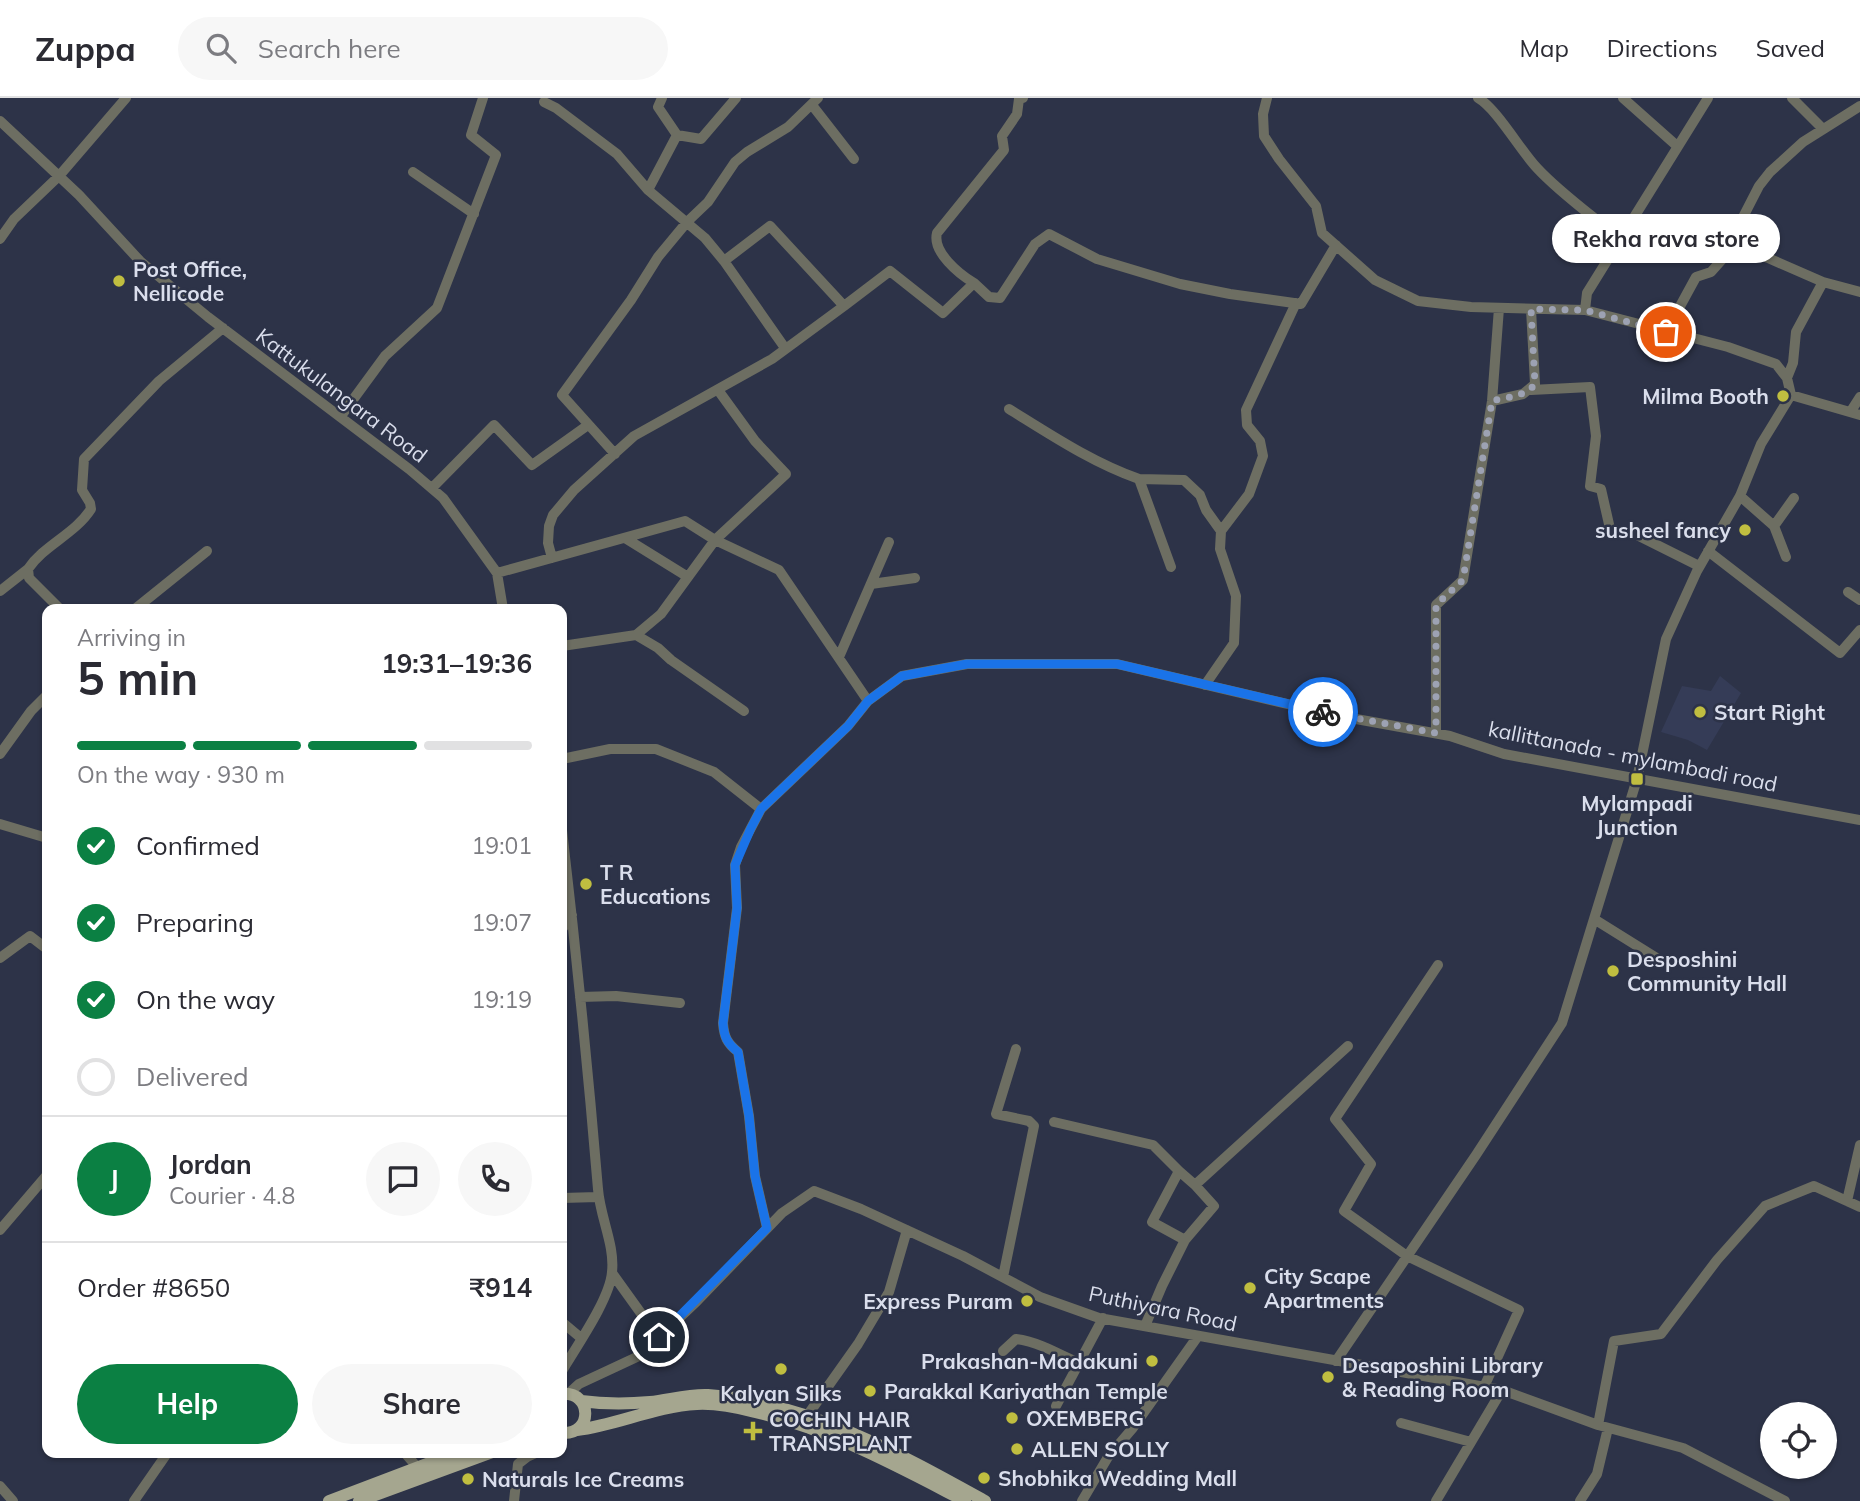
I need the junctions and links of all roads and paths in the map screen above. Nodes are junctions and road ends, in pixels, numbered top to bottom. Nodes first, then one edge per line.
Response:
1 (126, 98) edge
2 (483, 98) edge
3 (662, 98) edge
4 (736, 98) edge
5 (1023, 98) edge
6 (1267, 98) edge
7 (1478, 98) edge
8 (1623, 98) edge
9 (1708, 98) edge
10 (1792, 98) edge
11 (542, 99) edge
12 (815, 101) edge
13 (1860, 106) edge
14 (0, 121) edge
15 (1823, 129) junction
16 (677, 135) junction
17 (1678, 146) junction
18 (854, 159) dead end
19 (413, 172) dead end
20 (60, 176) junction
21 (648, 190) junction
22 (474, 214) junction
23 (687, 222) junction
24 (0, 239) edge
25 (1620, 239) junction
26 (1738, 239) junction
27 (1336, 245) junction
28 (724, 261) junction
29 (1823, 282) junction
30 (974, 284) junction
31 (1860, 292) edge
32 (1296, 303) junction
33 (844, 306) junction
34 (1499, 308) junction
35 (1531, 309) junction
36 (1584, 310) junction
37 (223, 328) junction
38 (1666, 332) junction
39 (785, 348) junction
40 (1787, 378) junction
41 (718, 390) junction
42 (1531, 390) junction
43 (1791, 396) junction
44 (1860, 397) edge
45 (1492, 401) junction
46 (1009, 409) dead end
47 (1855, 413) edge
48 (341, 416) junction
49 (588, 425) junction
50 (615, 454) junction
51 (1139, 479) junction
52 (432, 488) junction
53 (1740, 496) junction
54 (1794, 498) dead end
55 (1774, 526) junction
56 (1221, 531) junction
57 (625, 538) junction
58 (715, 540) junction
59 (889, 542) dead end
60 (207, 551) dead end
61 (1708, 551) junction
62 (1786, 557) dead end
63 (552, 558) junction
64 (1699, 566) junction
65 (1171, 567) dead end
66 (27, 569) junction
67 (497, 573) junction
68 (688, 577) junction
69 (915, 578) dead end
70 (871, 584) junction
71 (0, 592) edge
72 (1849, 592) dead end
73 (1860, 600) edge
74 (55, 604) edge
75 (141, 604) edge
76 (502, 604) edge
77 (1860, 629) edge
78 (636, 635) junction
79 (567, 645) edge
80 (839, 657) junction
81 (1205, 685) junction
82 (42, 700) edge
83 (868, 701) junction
84 (744, 711) dead end
85 (1436, 733) junction
86 (0, 754) edge
87 (567, 758) edge
88 (1637, 779) junction
89 (761, 809) junction
90 (1860, 820) edge
91 (0, 824) edge
92 (42, 837) edge
93 (567, 872) edge
94 (572, 915) junction
95 (1594, 919) junction
96 (567, 922) edge
97 (42, 945) edge
98 (0, 958) edge
99 (1663, 962) dead end
100 (1438, 965) dead end
101 (580, 997) junction
102 (680, 1003) dead end
103 (1348, 1046) dead end
104 (1016, 1049) dead end
105 (1054, 1122) dead end
106 (1860, 1145) edge
107 (1179, 1171) junction
108 (42, 1181) edge
109 (1195, 1185) junction
110 (598, 1197) junction
111 (567, 1198) edge
112 (1847, 1201) junction
113 (1860, 1207) edge
114 (767, 1228) junction
115 (0, 1230) edge
116 (907, 1230) junction
117 (1185, 1240) junction
118 (1407, 1256) junction
119 (612, 1273) junction
120 (1003, 1277) junction
121 (1103, 1318) junction
122 (567, 1326) edge
123 (1145, 1326) junction
124 (1198, 1336) junction
125 (659, 1337) junction
126 (581, 1338) junction
127 (1003, 1351) dead end
128 (1336, 1361) junction
129 (567, 1362) edge
130 (1080, 1364) junction
131 (1484, 1387) junction
132 (1502, 1390) junction
133 (567, 1393) edge
134 (567, 1395) edge
135 (581, 1401) junction
136 (1056, 1406) dead end
137 (807, 1416) junction
138 (1401, 1423) dead end
139 (1603, 1426) junction
140 (577, 1430) junction
141 (567, 1432) edge
142 (1471, 1442) junction
143 (164, 1458) edge
144 (409, 1458) edge
145 (442, 1458) edge
146 (476, 1458) edge
147 (526, 1458) edge
148 (418, 1468) junction
149 (0, 1486) edge
150 (13, 1501) edge
151 (134, 1501) edge
152 (329, 1501) edge
153 (359, 1501) edge
154 (514, 1501) edge
155 (965, 1501) edge
156 (985, 1501) edge
157 (1082, 1501) edge
158 (1436, 1501) edge
159 (1580, 1501) edge
160 (1784, 1501) edge

1 - 20 street
2 - 22 street
3 - 16 street
4 - 16 street
5 - 30 street
6 - 27 street
7 - 25 street
8 - 17 street
9 - 17 street
10 - 15 street
11 - 21 street
12 - 18 street
12 - 23 street
13 - 15 street
14 - 20 street, Kattukulangara Road
15 - 26 street
16 - 21 street
17 - 25 street
19 - 22 street
20 - 24 street
20 - 37 street, Kattukulangara Road
21 - 23 street
22 - 48 street
23 - 28 street
23 - 49 street
25 - 36 street
26 - 29 street
26 - 38 street
27 - 32 street
27 - 34 street
28 - 33 street
28 - 39 street
29 - 31 street
29 - 40 street
30 - 32 street
30 - 33 street
32 - 56 street
33 - 39 street
34 - 35 street
34 - 45 street
35 - 36 street
35 - 42 street
36 - 38 street
37 - 48 street, Kattukulangara Road
37 - 66 street
38 - 40 street
39 - 41 street
40 - 43 street
41 - 50 street
41 - 58 street
42 - 45 street
42 - 64 street
43 - 47 street
43 - 53 street
44 - 47 street
45 - 85 street
46 - 51 street
48 - 52 street, Kattukulangara Road
49 - 50 street
49 - 52 street
50 - 63 street
51 - 56 street
51 - 65 street
52 - 67 street, Kattukulangara Road
53 - 55 street
53 - 61 street
54 - 55 street
55 - 62 street
56 - 81 street
57 - 58 street
57 - 63 street
57 - 68 street
58 - 68 street
58 - 80 street
59 - 70 street
60 - 75 street
61 - 64 street
61 - 77 street
63 - 67 street
64 - 88 street
66 - 71 street
66 - 74 street
67 - 76 street, Kattukulangara Road
68 - 78 street
69 - 70 street
70 - 80 street
72 - 73 street
78 - 79 street
78 - 84 street
80 - 83 street
81 - 83 street, kallittanada - mylambadi road
81 - 85 street, kallittanada - mylambadi road
82 - 86 street
83 - 89 street, kallittanada - mylambadi road
85 - 88 street, kallittanada - mylambadi road
87 - 89 street
88 - 90 street, kallittanada - mylambadi road
88 - 95 street
89 - 114 street, kallittanada - mylambadi road
91 - 92 street
93 - 94 street
94 - 96 street
94 - 101 street
95 - 99 street
95 - 118 street
97 - 98 street
100 - 118 street
101 - 102 street
101 - 110 street
103 - 109 street
104 - 120 street
105 - 107 street
106 - 112 street
107 - 109 street
107 - 117 street
108 - 115 street
109 - 117 street
110 - 111 street
110 - 119 street
112 - 113 street
112 - 139 street
114 - 116 street, Puthiyara Road
114 - 125 street, Puthiyara Road
116 - 120 street, Puthiyara Road
116 - 137 street
117 - 123 street
118 - 128 street
118 - 131 street
119 - 125 street
119 - 126 street
120 - 121 street, Puthiyara Road
121 - 123 street, Puthiyara Road
121 - 130 street
122 - 126 street
123 - 124 street, Puthiyara Road
124 - 128 street, Puthiyara Road
124 - 157 street
125 - 133 street, Puthiyara Road
126 - 129 street
127 - 130 street
128 - 131 street, Puthiyara Road
130 - 136 street
131 - 132 street, Puthiyara Road
132 - 139 street, Puthiyara Road
132 - 142 street
134 - 135 main road
135 - 137 main road
135 - 140 main road
137 - 156 main road
138 - 142 street
139 - 159 street
139 - 160 street, Puthiyara Road
140 - 141 main road
140 - 155 main road
142 - 158 street
143 - 151 street
144 - 148 street
145 - 148 main road
146 - 153 main road
147 - 154 street
148 - 152 main road
149 - 150 street

